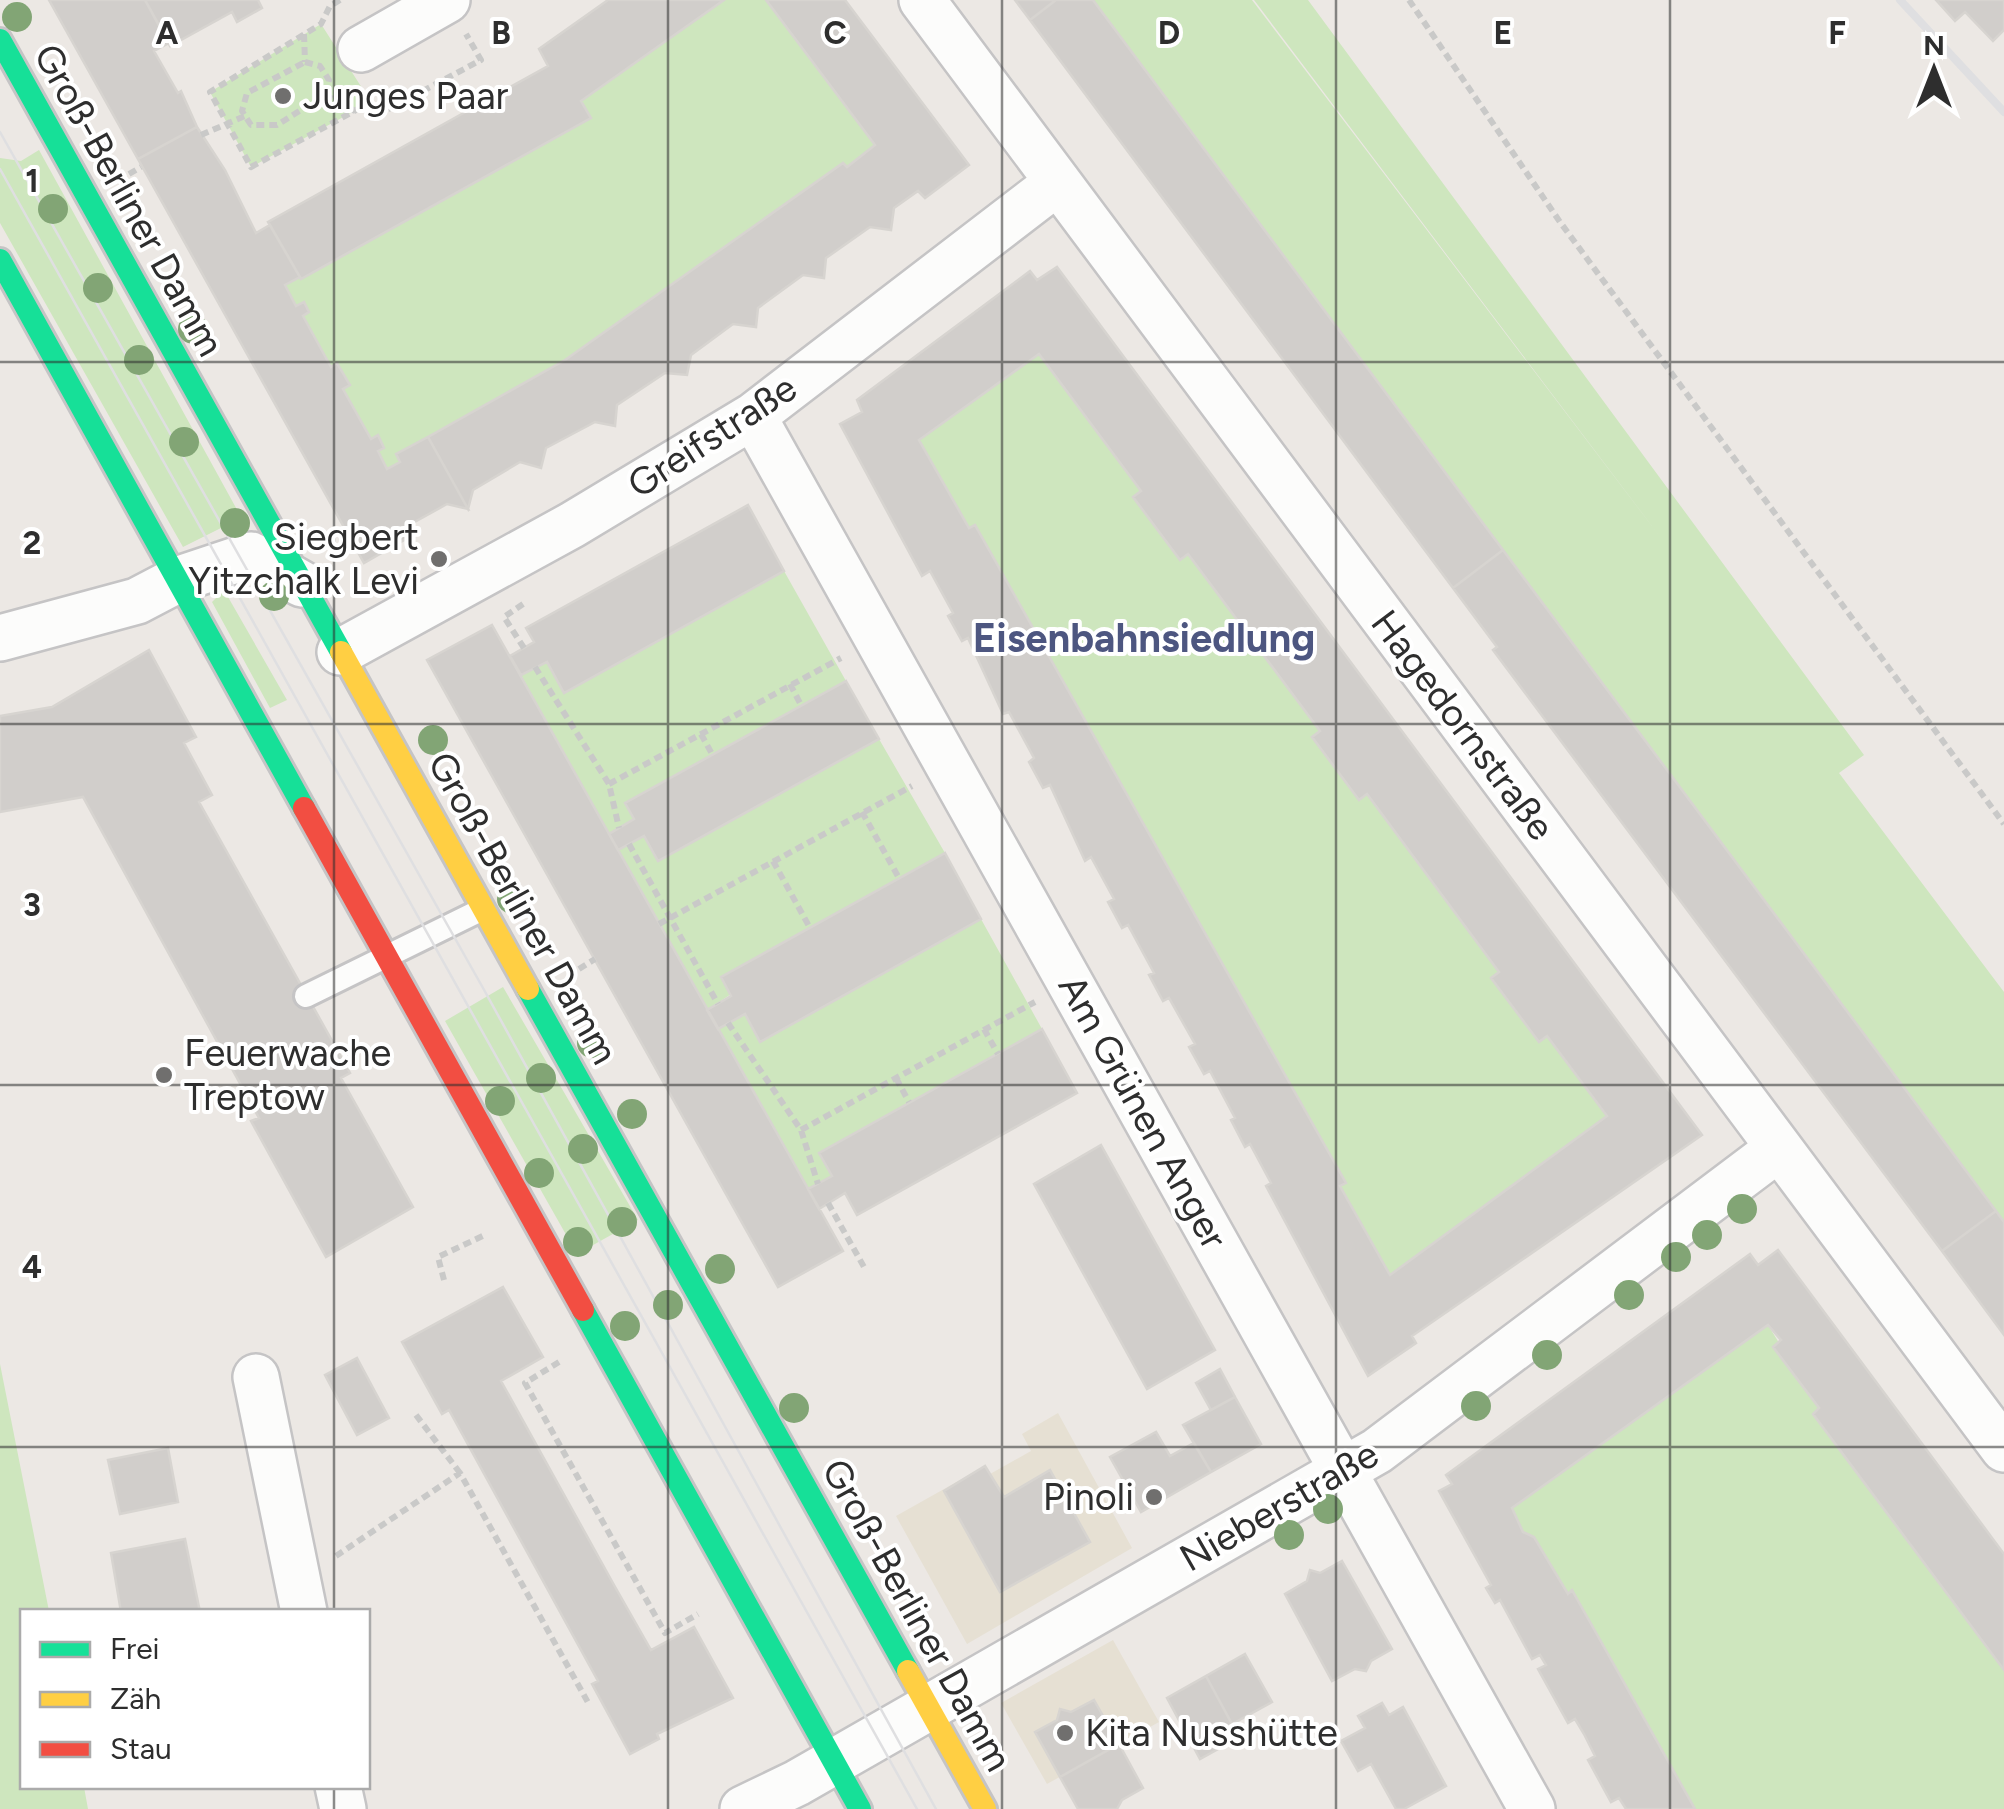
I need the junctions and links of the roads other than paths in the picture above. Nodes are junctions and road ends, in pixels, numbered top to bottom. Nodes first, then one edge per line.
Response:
1 (922, 0) edge
2 (455, 15) edge
3 (0, 40) edge
4 (360, 48) dead end
5 (1058, 182) junction
6 (0, 260) edge
7 (753, 416) junction
8 (179, 579) junction
9 (302, 584) junction
10 (0, 638) edge
11 (340, 652) junction
12 (483, 909) junction
13 (387, 958) junction
14 (306, 996) dead end
15 (1779, 1148) junction
16 (256, 1377) dead end
17 (2004, 1449) edge
18 (1344, 1470) junction
19 (303, 1609) edge
20 (929, 1708) junction
21 (833, 1762) junction
22 (743, 1809) edge
23 (860, 1809) edge
24 (985, 1809) edge
25 (1532, 1809) edge

1 - 5 street, Hagedornstraße
2 - 4 street
3 - 9 main road, Groß-Berliner Damm
5 - 7 street, Greifstraße
5 - 15 street, Hagedornstraße
6 - 8 main road
7 - 11 street, Greifstraße
7 - 18 street, Am Grünen Anger
8 - 9 street
8 - 10 street
8 - 13 main road
9 - 11 main road, Groß-Berliner Damm
11 - 12 main road, Groß-Berliner Damm
12 - 13 lane
12 - 20 main road, Groß-Berliner Damm
13 - 14 lane
13 - 21 main road
15 - 17 street, Hagedornstraße
15 - 18 street, Nieberstraße
16 - 19 street
18 - 20 street, Nieberstraße
18 - 25 street, Am Grünen Anger
20 - 21 street, Nieberstraße
20 - 24 main road, Groß-Berliner Damm
21 - 22 street, Nieberstraße
21 - 23 main road

